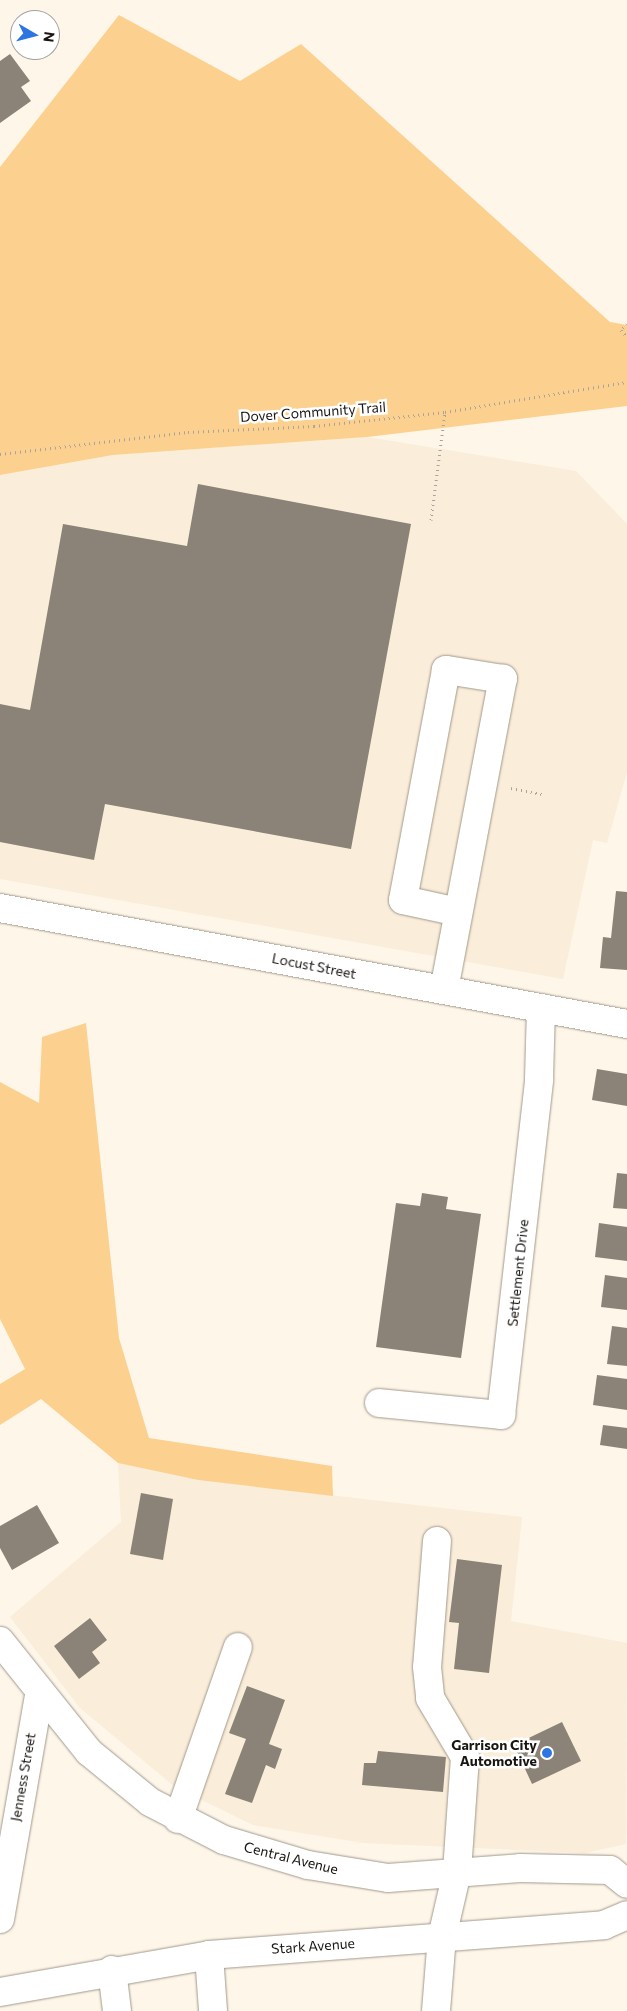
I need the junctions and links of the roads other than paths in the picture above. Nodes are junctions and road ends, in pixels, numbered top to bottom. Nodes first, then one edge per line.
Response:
1 (0, 908) edge
2 (458, 912) junction
3 (444, 990) junction
4 (541, 1008) junction
5 (627, 1024) edge
6 (379, 1403) dead end
7 (436, 1541) dead end
8 (0, 1641) edge
9 (238, 1647) dead end
10 (39, 1695) junction
11 (178, 1819) junction
12 (458, 1872) junction
13 (627, 1884) edge
14 (627, 1915) edge
15 (0, 1918) edge
16 (442, 1937) junction
17 (209, 1955) junction
18 (112, 1970) junction
19 (0, 1992) edge
20 (116, 2011) edge
21 (213, 2011) edge
22 (436, 2011) edge

1 - 3 main road, Locust Street
2 - 2 main road
2 - 3 main road
3 - 4 main road, Locust Street
4 - 5 main road, Locust Street
4 - 6 main road, Settlement Drive
7 - 12 main road
8 - 10 main road, Central Avenue
9 - 11 main road
10 - 11 main road, Central Avenue
10 - 15 main road, Jenness Street
11 - 12 main road, Central Avenue
12 - 13 main road, Central Avenue
12 - 16 main road
14 - 16 main road, Stark Avenue
16 - 17 main road, Stark Avenue
16 - 22 main road
17 - 18 main road, Stark Avenue
17 - 21 main road
18 - 19 main road, Stark Avenue
18 - 20 main road

